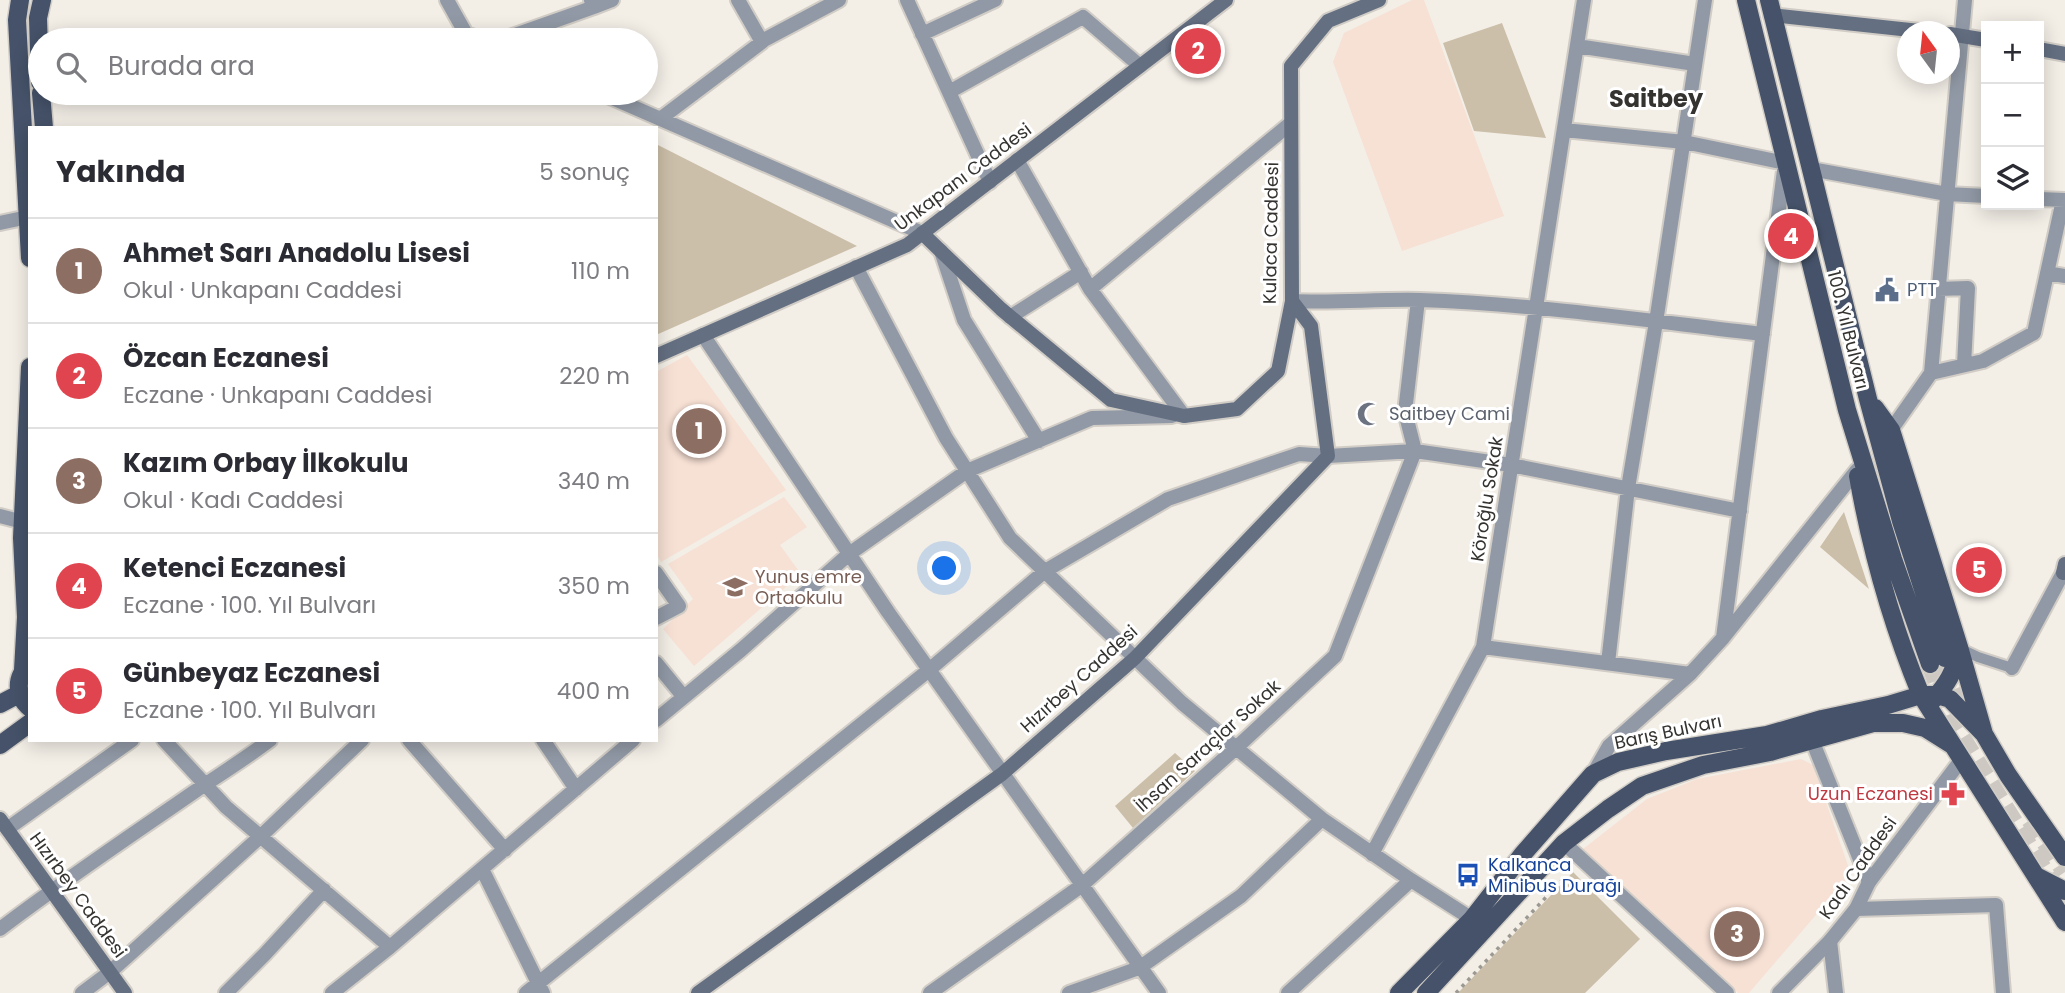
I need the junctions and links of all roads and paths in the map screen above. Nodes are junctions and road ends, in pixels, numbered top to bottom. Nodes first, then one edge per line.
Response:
1 (20, 0) edge
2 (42, 0) edge
3 (447, 0) edge
4 (612, 0) edge
5 (738, 0) edge
6 (839, 0) edge
7 (906, 0) edge
8 (995, 0) edge
9 (1226, 0) edge
10 (1379, 0) edge
11 (1584, 0) edge
12 (1705, 0) edge
13 (1746, 0) edge
14 (1965, 0) edge
15 (593, 4) edge
16 (1770, 7) edge
17 (1959, 21) edge
18 (1897, 27) edge
19 (38, 28) edge
20 (463, 28) edge
21 (532, 28) edge
22 (922, 34) junction
23 (1960, 35) edge
24 (1981, 39) edge
25 (762, 41) junction
26 (1577, 46) junction
27 (2044, 50) edge
28 (2065, 54) edge
29 (1695, 64) junction
30 (1140, 66) junction
31 (1952, 84) edge
32 (949, 92) junction
33 (42, 105) edge
34 (628, 105) edge
35 (660, 119) junction
36 (1291, 123) junction
37 (44, 126) edge
38 (1564, 130) junction
39 (1684, 142) junction
40 (1017, 160) junction
41 (1785, 163) junction
42 (1811, 169) junction
43 (990, 182) junction
44 (1947, 194) junction
45 (1981, 196) edge
46 (2044, 199) edge
47 (2064, 200) edge
48 (28, 217) edge
49 (0, 223) edge
50 (922, 233) junction
51 (941, 251) junction
52 (856, 267) junction
53 (1081, 272) junction
54 (2047, 273) junction
55 (2065, 276) edge
56 (1090, 289) junction
57 (1938, 289) junction
58 (1418, 300) junction
59 (1292, 301) junction
60 (1536, 307) junction
61 (1010, 317) junction
62 (1657, 322) junction
63 (1763, 334) junction
64 (703, 335) junction
65 (658, 355) edge
66 (1964, 365) junction
67 (1931, 373) junction
68 (1868, 399) junction
69 (1847, 410) junction
70 (28, 411) edge
71 (1184, 416) junction
72 (1892, 430) junction
73 (1038, 441) junction
74 (1415, 452) junction
75 (1328, 456) junction
76 (1511, 465) junction
77 (1857, 470) junction
78 (967, 471) junction
79 (1628, 488) junction
80 (1740, 511) junction
81 (0, 516) edge
82 (23, 522) junction
83 (849, 554) junction
84 (1045, 571) junction
85 (2064, 575) edge
86 (658, 576) edge
87 (658, 617) edge
88 (1723, 638) junction
89 (1483, 647) junction
90 (1905, 656) junction
91 (1945, 657) junction
92 (1135, 658) junction
93 (1608, 663) junction
94 (658, 665) edge
95 (26, 667) edge
96 (2012, 668) joint
97 (929, 670) junction
98 (1690, 674) junction
99 (683, 696) junction
100 (1928, 698) junction
101 (24, 701) edge
102 (0, 704) edge
103 (1888, 705) junction
104 (658, 718) edge
105 (1873, 723) junction
106 (28, 724) edge
107 (1983, 734) junction
108 (1812, 740) junction
109 (129, 742) edge
110 (166, 742) edge
111 (267, 742) edge
112 (360, 742) edge
113 (411, 742) edge
114 (544, 742) edge
115 (631, 742) edge
116 (0, 745) edge
117 (1236, 748) junction
118 (1957, 752) junction
119 (1002, 774) junction
120 (1592, 774) junction
121 (206, 784) junction
122 (576, 789) junction
123 (1322, 819) junction
124 (4, 824) edge
125 (261, 836) junction
126 (1564, 843) junction
127 (505, 850) junction
128 (1373, 854) junction
129 (2065, 857) edge
130 (482, 869) junction
131 (1566, 876) dead end
132 (2035, 876) junction
133 (1411, 880) junction
134 (1869, 882) junction
135 (1081, 886) junction
136 (51, 890) junction
137 (324, 890) junction
138 (2065, 891) edge
139 (1856, 909) junction
140 (1472, 919) junction
141 (2065, 922) edge
142 (0, 929) edge
143 (1830, 941) junction
144 (390, 947) junction
145 (1139, 968) junction
146 (110, 972) junction
147 (540, 988) edge
148 (82, 993) edge
149 (125, 993) edge
150 (226, 993) edge
151 (332, 993) edge
152 (526, 993) edge
153 (698, 993) edge
154 (930, 993) edge
155 (1069, 993) edge
156 (1159, 993) edge
157 (1288, 993) edge
158 (1399, 993) edge
159 (1426, 993) edge
160 (1456, 993) edge
161 (1727, 993) edge
162 (1779, 993) edge
163 (1836, 993) edge
164 (2003, 993) edge

1 - 48 main road
2 - 19 main road
3 - 20 street
4 - 15 street
5 - 25 street
6 - 25 street
7 - 22 street
8 - 22 street
9 - 30 main road, Unkapanı Caddesi
10 - 36 main road, Kulaca Caddesi
11 - 26 street, Köroğlu Sokak
12 - 29 street
13 - 41 main road, 100. Yıl Bulvarı
14 - 17 street
15 - 21 street
16 - 18 main road
16 - 42 main road, 100. Yıl Bulvarı
22 - 32 street
23 - 24 main road
25 - 35 street
26 - 29 street
26 - 38 street, Köroğlu Sokak
27 - 28 main road
29 - 39 street
30 - 32 street
30 - 40 main road, Unkapanı Caddesi
31 - 44 street
32 - 43 street
33 - 37 main road
34 - 35 street
35 - 50 street
36 - 56 street
36 - 59 main road, Kulaca Caddesi
38 - 39 street
38 - 60 street, Köroğlu Sokak
39 - 41 street
39 - 62 street
40 - 43 main road, Unkapanı Caddesi
40 - 53 street
41 - 63 street
41 - 69 main road, 100. Yıl Bulvarı
42 - 44 street
42 - 68 main road, 100. Yıl Bulvarı
43 - 50 main road, Unkapanı Caddesi
44 - 45 street
44 - 57 street
46 - 47 street
47 - 54 street
48 - 49 street
50 - 51 main road, Kulaca Caddesi
50 - 52 main road, Unkapanı Caddesi
51 - 61 main road, Kulaca Caddesi
51 - 73 street
52 - 64 main road, Unkapanı Caddesi
52 - 78 street
53 - 56 street
53 - 61 street
54 - 55 street
54 - 66 street
56 - 71 street
57 - 66 street
57 - 67 street
58 - 59 street
58 - 60 street
58 - 74 street
59 - 71 main road, Kulaca Caddesi
59 - 75 main road
60 - 62 street
60 - 76 street, Köroğlu Sokak
61 - 71 main road, Kulaca Caddesi
62 - 63 street
62 - 79 street
63 - 80 street
64 - 65 main road, Unkapanı Caddesi
64 - 83 street
66 - 67 street
67 - 72 street
68 - 72 main road
68 - 91 main road, 100. Yıl Bulvarı
69 - 77 main road
69 - 91 main road, 100. Yıl Bulvarı
70 - 82 main road
71 - 73 street
72 - 91 main road
73 - 78 street
74 - 75 street
74 - 76 street
74 - 117 street, İhsan Saraçlar Sokak
75 - 84 street
75 - 92 main road, Hızırbey Caddesi
76 - 79 street
76 - 89 street, Köroğlu Sokak
77 - 88 street
77 - 90 main road
78 - 83 street
78 - 84 street
79 - 80 street
79 - 93 street
80 - 88 street
81 - 82 street
82 - 95 main road
83 - 97 street
83 - 99 street
84 - 92 street
84 - 97 street
85 - 96 street
86 - 87 street
88 - 98 street
89 - 93 street
89 - 128 street, Köroğlu Sokak
90 - 100 main road
90 - 103 main road
91 - 96 street
91 - 100 main road
91 - 107 main road
92 - 117 street
92 - 119 main road, Hızırbey Caddesi
93 - 98 street
94 - 99 street
95 - 101 main road
97 - 119 street
97 - 147 street
98 - 120 street
99 - 104 street
100 - 103 main road, Barış Bulvarı
100 - 105 main road
100 - 107 main road
100 - 118 main road
101 - 102 main road
103 - 120 main road, Barış Bulvarı
105 - 108 main road
105 - 118 main road
106 - 116 main road
107 - 129 main road
108 - 126 main road
108 - 134 street
109 - 124 street
110 - 121 street
111 - 121 street
112 - 125 street
113 - 127 street
114 - 122 street
115 - 122 street
117 - 123 street
117 - 135 street, İhsan Saraçlar Sokak
118 - 132 main road
118 - 134 street, Kadı Caddesi
119 - 135 street
119 - 153 main road, Hızırbey Caddesi
120 - 140 main road, Barış Bulvarı
121 - 125 street
121 - 136 street
122 - 127 street
123 - 128 street
123 - 145 street
124 - 136 main road, Hızırbey Caddesi
125 - 137 street
125 - 146 street
126 - 159 main road
126 - 161 street
127 - 130 street
128 - 133 street
130 - 144 street
130 - 147 street
131 - 160 path
132 - 138 main road
132 - 141 main road
133 - 140 street
133 - 157 street
134 - 139 street, Kadı Caddesi
135 - 145 street
135 - 154 street, İhsan Saraçlar Sokak
136 - 142 street
136 - 146 main road, Hızırbey Caddesi
137 - 144 street
137 - 150 street
139 - 143 street, Kadı Caddesi
139 - 164 street
140 - 158 main road, Barış Bulvarı
143 - 162 street, Kadı Caddesi
143 - 163 street
144 - 151 street
145 - 155 street
145 - 156 street
146 - 148 street
146 - 149 main road, Hızırbey Caddesi
147 - 152 street

